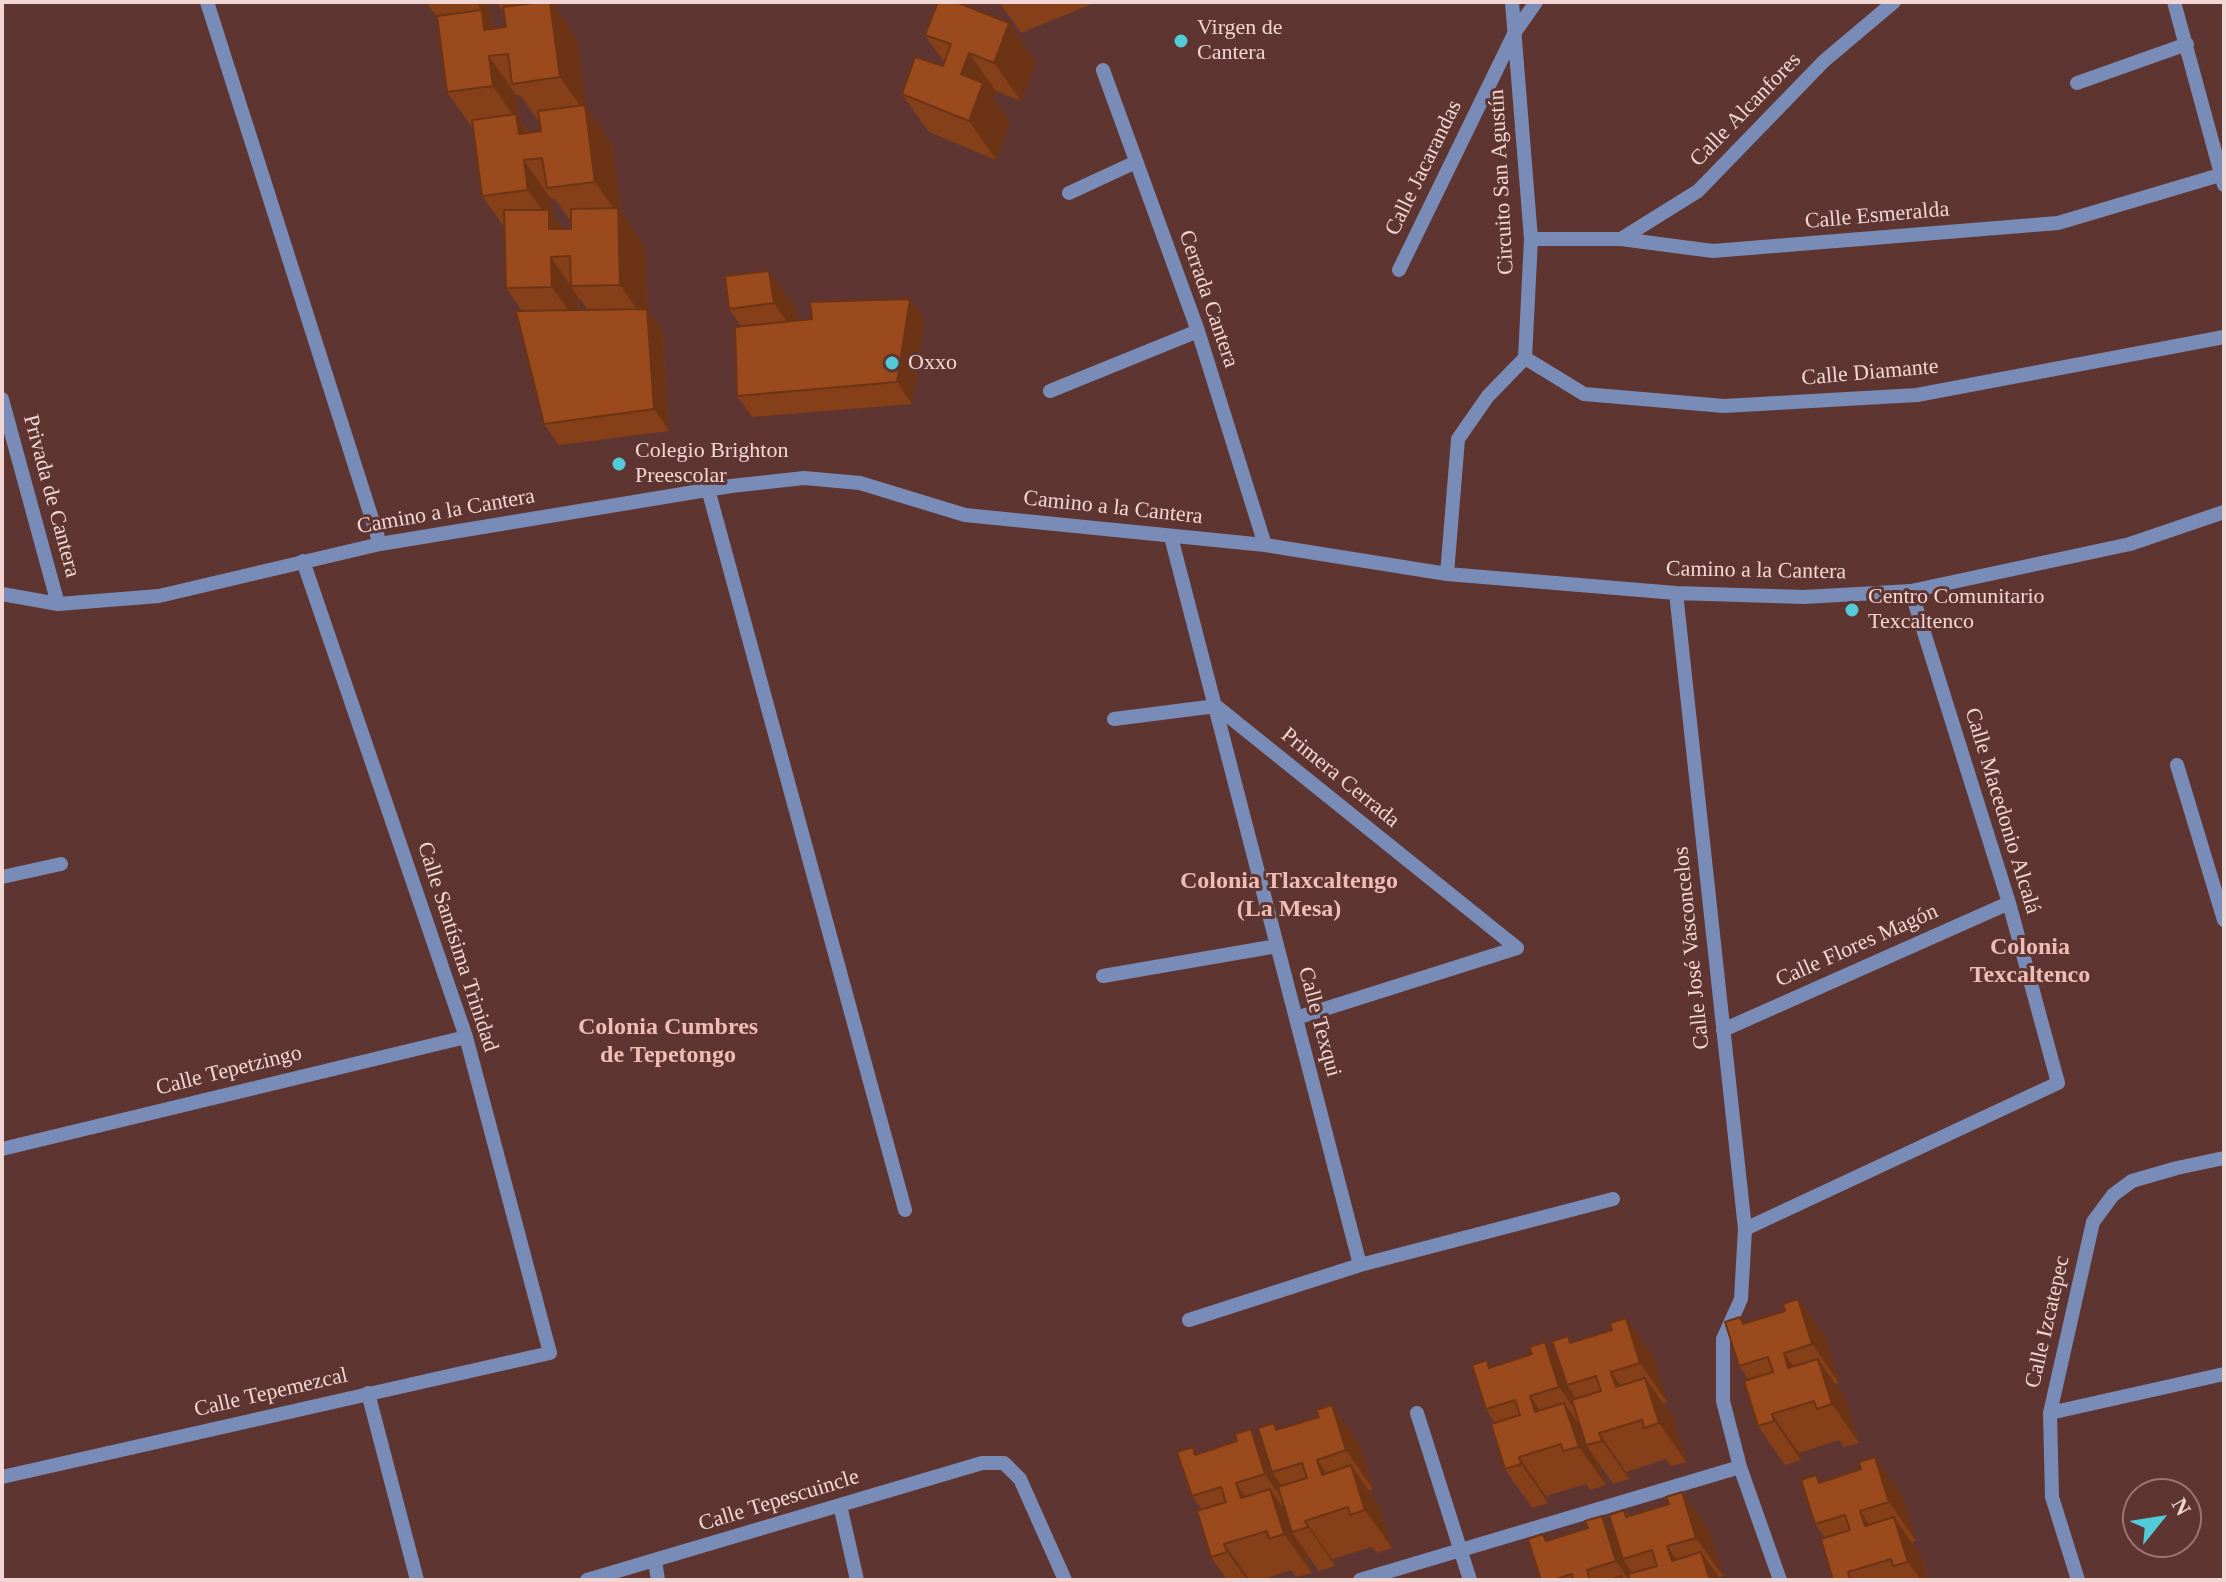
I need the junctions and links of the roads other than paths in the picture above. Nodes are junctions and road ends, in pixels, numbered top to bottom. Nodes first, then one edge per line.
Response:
1 (207, 2) edge
2 (1512, 2) edge
3 (1536, 2) edge
4 (1894, 2) edge
5 (2174, 2) edge
6 (1515, 32) junction
7 (2187, 44) junction
8 (1103, 70) dead end
9 (2077, 83) dead end
10 (2218, 137) edge
11 (1136, 162) junction
12 (2222, 180) edge
13 (1069, 193) dead end
14 (1531, 239) junction
15 (1621, 239) junction
16 (1399, 270) dead end
17 (1198, 331) junction
18 (2224, 337) edge
19 (1525, 358) junction
20 (1050, 391) dead end
21 (2, 399) edge
22 (708, 489) junction
23 (2224, 512) edge
24 (1171, 537) junction
25 (380, 544) junction
26 (1265, 545) junction
27 (303, 561) junction
28 (1447, 574) junction
29 (1911, 591) junction
30 (1676, 593) junction
31 (2, 594) edge
32 (58, 604) junction
33 (1216, 706) junction
34 (1114, 719) dead end
35 (2177, 765) dead end
36 (61, 864) dead end
37 (2, 877) edge
38 (2009, 903) junction
39 (2224, 920) edge
40 (1277, 946) junction
41 (1103, 976) dead end
42 (1296, 1018) junction
43 (1723, 1030) junction
44 (466, 1037) junction
45 (2, 1149) edge
46 (2224, 1158) edge
47 (1613, 1199) dead end
48 (905, 1210) dead end
49 (1745, 1229) junction
50 (1360, 1265) junction
51 (1189, 1320) dead end
52 (550, 1353) joint
53 (2224, 1374) edge
54 (368, 1393) junction
55 (1417, 1413) dead end
56 (2050, 1413) junction
57 (1740, 1467) junction
58 (2, 1477) edge
59 (840, 1505) junction
60 (1461, 1551) junction
61 (655, 1561) junction
62 (417, 1580) edge
63 (587, 1580) edge
64 (658, 1580) edge
65 (857, 1580) edge
66 (1065, 1580) edge
67 (1360, 1580) edge
68 (1470, 1580) edge
69 (1780, 1580) edge
70 (2078, 1580) edge

1 - 25 street
2 - 6 street, Circuito San Agustín
3 - 6 street, Calle Jacarandas
4 - 15 street, Calle Alcanfores
5 - 7 street
6 - 14 street, Circuito San Agustín
6 - 16 street, Calle Jacarandas
7 - 9 street
7 - 10 street
8 - 11 street, Cerrada Cantera
10 - 12 street
11 - 13 street
11 - 17 street, Cerrada Cantera
12 - 15 street, Calle Esmeralda
14 - 15 street, Calle Esmeralda
14 - 19 street, Circuito San Agustín
17 - 20 street
17 - 26 street, Cerrada Cantera
18 - 19 street, Calle Diamante
19 - 28 street
21 - 32 street, Privada de Cantera
22 - 24 street, Camino a la Cantera
22 - 25 street, Camino a la Cantera
22 - 48 street
23 - 29 street, Camino a la Cantera
24 - 26 street, Camino a la Cantera
24 - 33 street, Calle Texqui
25 - 27 street, Camino a la Cantera
26 - 28 street, Camino a la Cantera
27 - 32 street, Camino a la Cantera
27 - 44 street, Calle Santísima Trinidad
28 - 30 street, Camino a la Cantera
29 - 30 street, Camino a la Cantera
29 - 38 street, Calle Macedonio Alcalá
30 - 43 street, Calle José Vasconcelos
31 - 32 street, Camino a la Cantera
33 - 34 street
33 - 40 street, Calle Texqui
33 - 42 street, Primera Cerrada
35 - 39 street
36 - 37 street
38 - 43 street, Calle Flores Magón
38 - 49 street, Calle Macedonio Alcalá
40 - 41 street
40 - 42 street, Calle Texqui
42 - 50 street, Calle Texqui
43 - 49 street, Calle José Vasconcelos
44 - 45 street, Calle Tepetzingo
44 - 52 street, Calle Santísima Trinidad
46 - 56 street, Calle Izcatepec
47 - 50 street
49 - 57 street, Calle José Vasconcelos
50 - 51 street
52 - 54 street, Calle Tepemezcal
53 - 56 street
54 - 58 street, Calle Tepemezcal
54 - 62 street
55 - 60 street
56 - 70 street, Calle Izcatepec
57 - 60 street
57 - 69 street
59 - 61 street, Calle Tepescuincle
59 - 65 street
59 - 66 street, Calle Tepescuincle
60 - 67 street
60 - 68 street
61 - 63 street, Calle Tepescuincle
61 - 64 street

